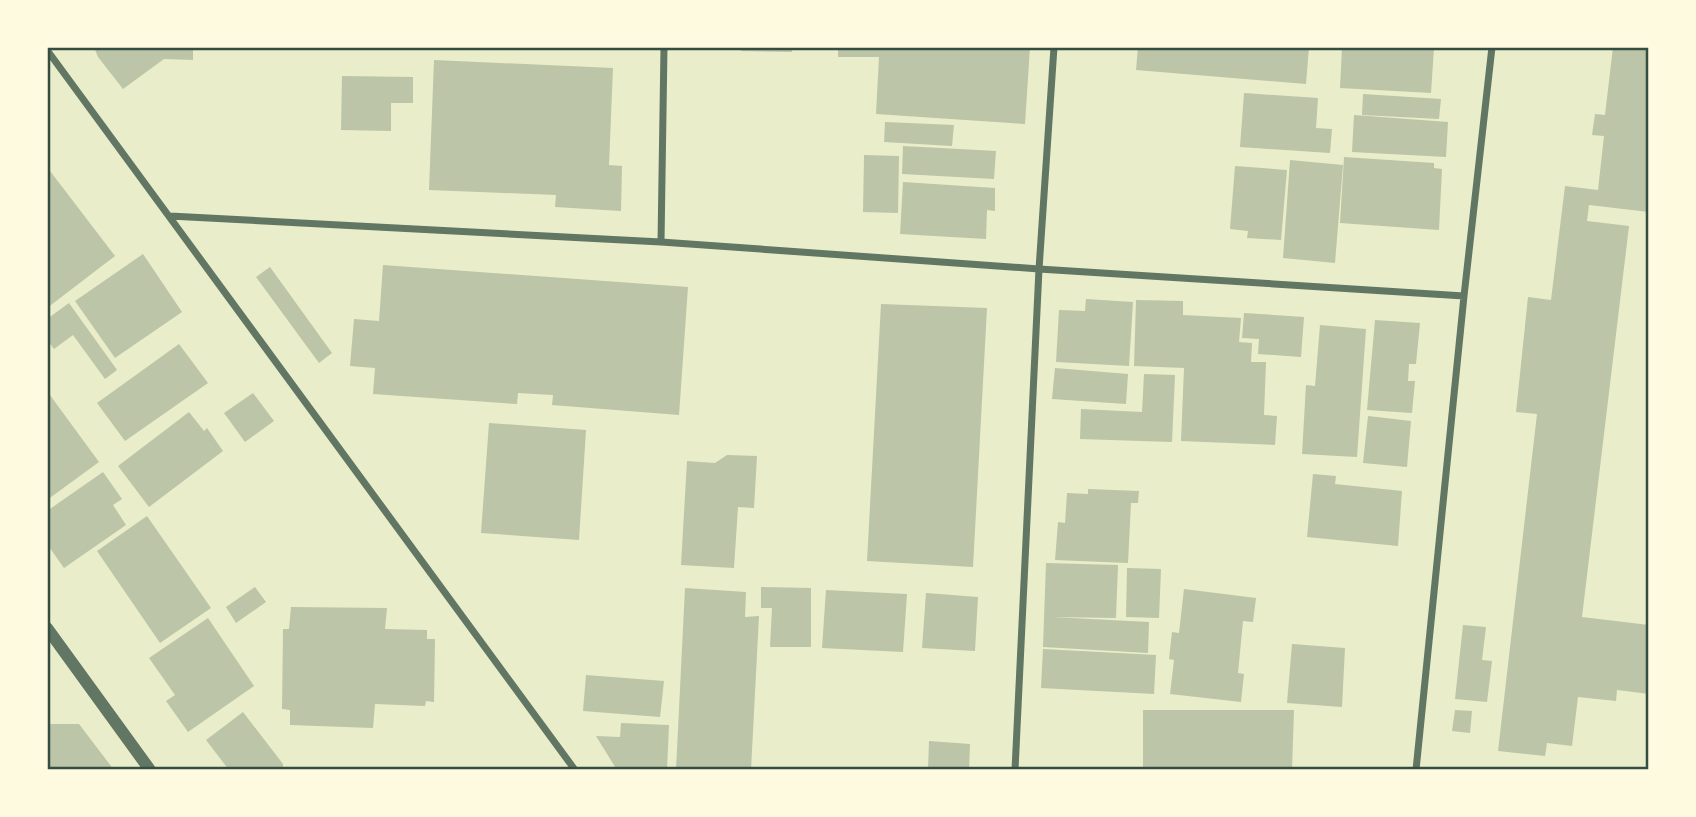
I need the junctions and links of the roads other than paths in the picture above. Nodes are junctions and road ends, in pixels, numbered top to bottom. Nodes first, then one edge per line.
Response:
1 (664, 47) edge
2 (1054, 47) edge
3 (1492, 47) edge
4 (47, 50) edge
5 (170, 216) junction
6 (661, 242) junction
7 (1039, 270) junction
8 (1464, 296) junction
9 (47, 628) edge
10 (150, 770) edge
11 (575, 770) edge
12 (1015, 770) edge
13 (1416, 770) edge

1 - 6 street
2 - 7 street
3 - 8 street
4 - 5 street
5 - 6 street
5 - 11 street
6 - 7 street
7 - 8 street
7 - 12 street
8 - 13 street
9 - 10 street

